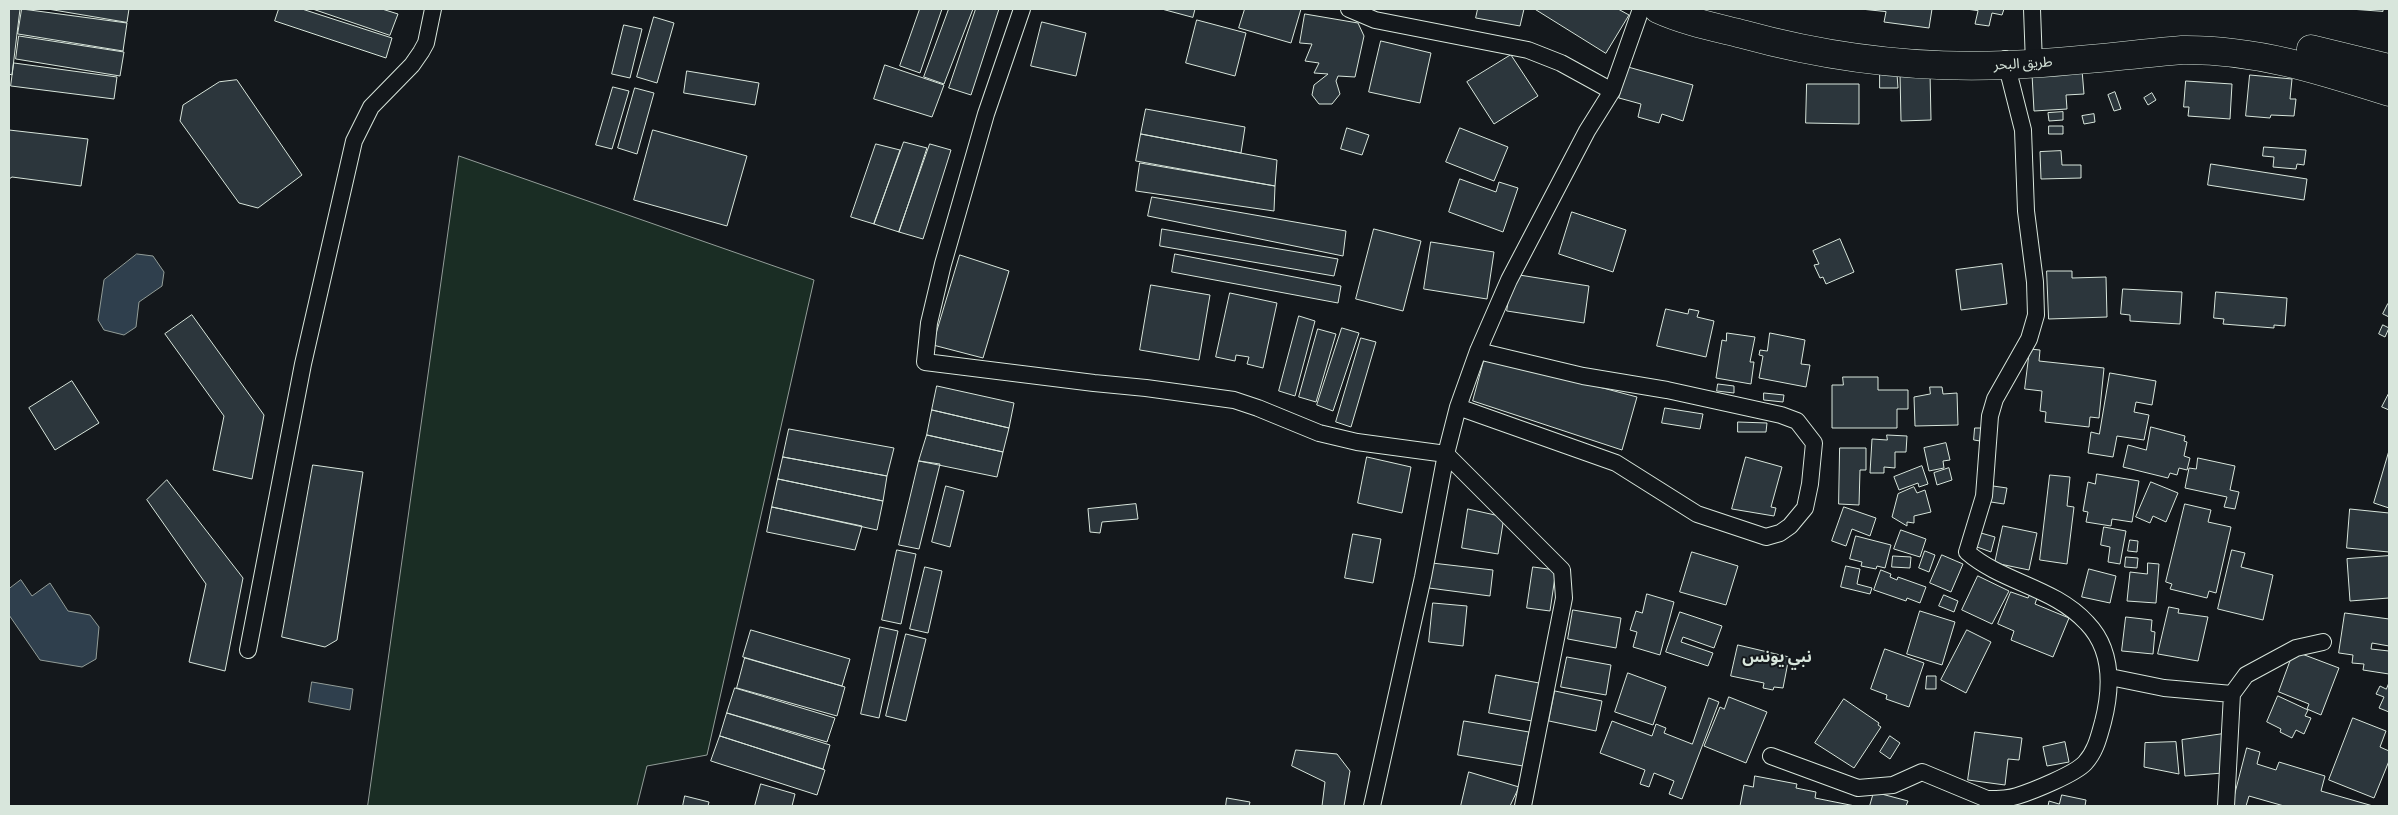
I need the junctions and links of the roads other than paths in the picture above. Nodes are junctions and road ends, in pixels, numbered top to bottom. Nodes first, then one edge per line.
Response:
1 (433, 9) edge
2 (1022, 9) edge
3 (1349, 9) edge
4 (1641, 9) edge
5 (1658, 9) edge
6 (1708, 9) edge
7 (2032, 9) edge
8 (2034, 57) junction
9 (2005, 59) junction
10 (2389, 68) edge
11 (1612, 91) junction
12 (2389, 92) edge
13 (1478, 351) junction
14 (1458, 407) junction
15 (1446, 454) junction
16 (2324, 642) dead end
17 (248, 650) dead end
18 (2110, 677) junction
19 (2232, 694) junction
20 (1771, 756) dead end
21 (1372, 806) edge
22 (1523, 806) edge
23 (2226, 806) edge

1 - 17 street
2 - 15 street
3 - 11 street
4 - 11 street
5 - 9 highway, طريق البحر
6 - 9 highway, طريق البحر
7 - 8 street
8 - 9 highway, طريق البحر
8 - 10 highway, طريق البحر
8 - 12 highway, طريق البحر
9 - 18 street
11 - 13 street
13 - 14 street
13 - 14 street
14 - 15 street
15 - 21 street
15 - 22 street
16 - 19 street
18 - 19 street
18 - 20 street
19 - 23 street

